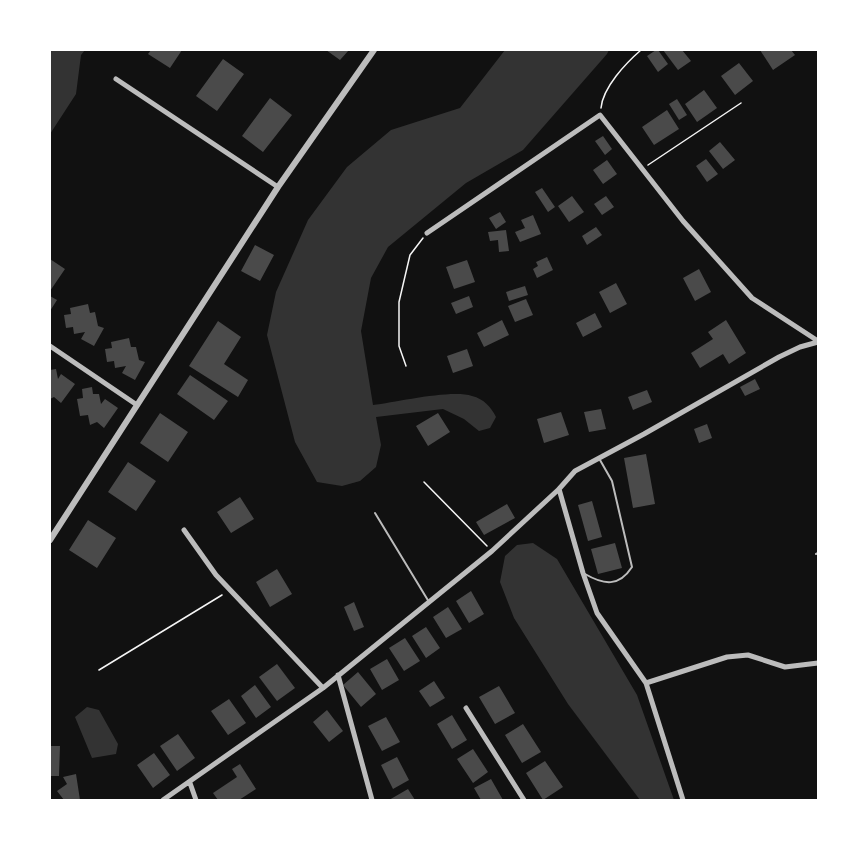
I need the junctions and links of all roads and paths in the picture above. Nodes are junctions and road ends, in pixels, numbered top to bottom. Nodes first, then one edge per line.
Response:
1 (374, 50) edge
2 (641, 50) edge
3 (116, 79) dead end
4 (741, 103) dead end
5 (600, 115) junction
6 (642, 169) junction
7 (278, 187) junction
8 (427, 233) joint
9 (819, 341) edge
10 (50, 346) edge
11 (406, 366) dead end
12 (137, 405) junction
13 (598, 457) junction
14 (424, 482) dead end
15 (559, 489) junction
16 (375, 513) dead end
17 (184, 531) dead end
18 (50, 540) edge
19 (492, 551) junction
20 (583, 573) junction
21 (231, 590) junction
22 (429, 602) junction
23 (819, 663) edge
24 (99, 670) dead end
25 (338, 675) junction
26 (646, 683) junction
27 (323, 688) junction
28 (466, 708) dead end
29 (190, 783) junction
30 (163, 801) edge
31 (196, 801) edge
32 (372, 801) edge
33 (524, 801) edge
34 (683, 801) edge

1 - 7 street
2 - 5 path
3 - 7 street
4 - 6 path
5 - 6 street
5 - 8 street
6 - 9 street
7 - 12 street
8 - 11 path
9 - 13 street
10 - 12 street
12 - 18 street
13 - 15 street
13 - 20 lane
14 - 19 path
15 - 19 street
15 - 20 street
16 - 22 lane
17 - 21 street
19 - 22 street
20 - 26 street
21 - 24 path
21 - 27 street
22 - 25 street
23 - 26 street
25 - 27 street
25 - 32 street
26 - 34 street
27 - 29 street
28 - 33 street
29 - 30 street
29 - 31 street

